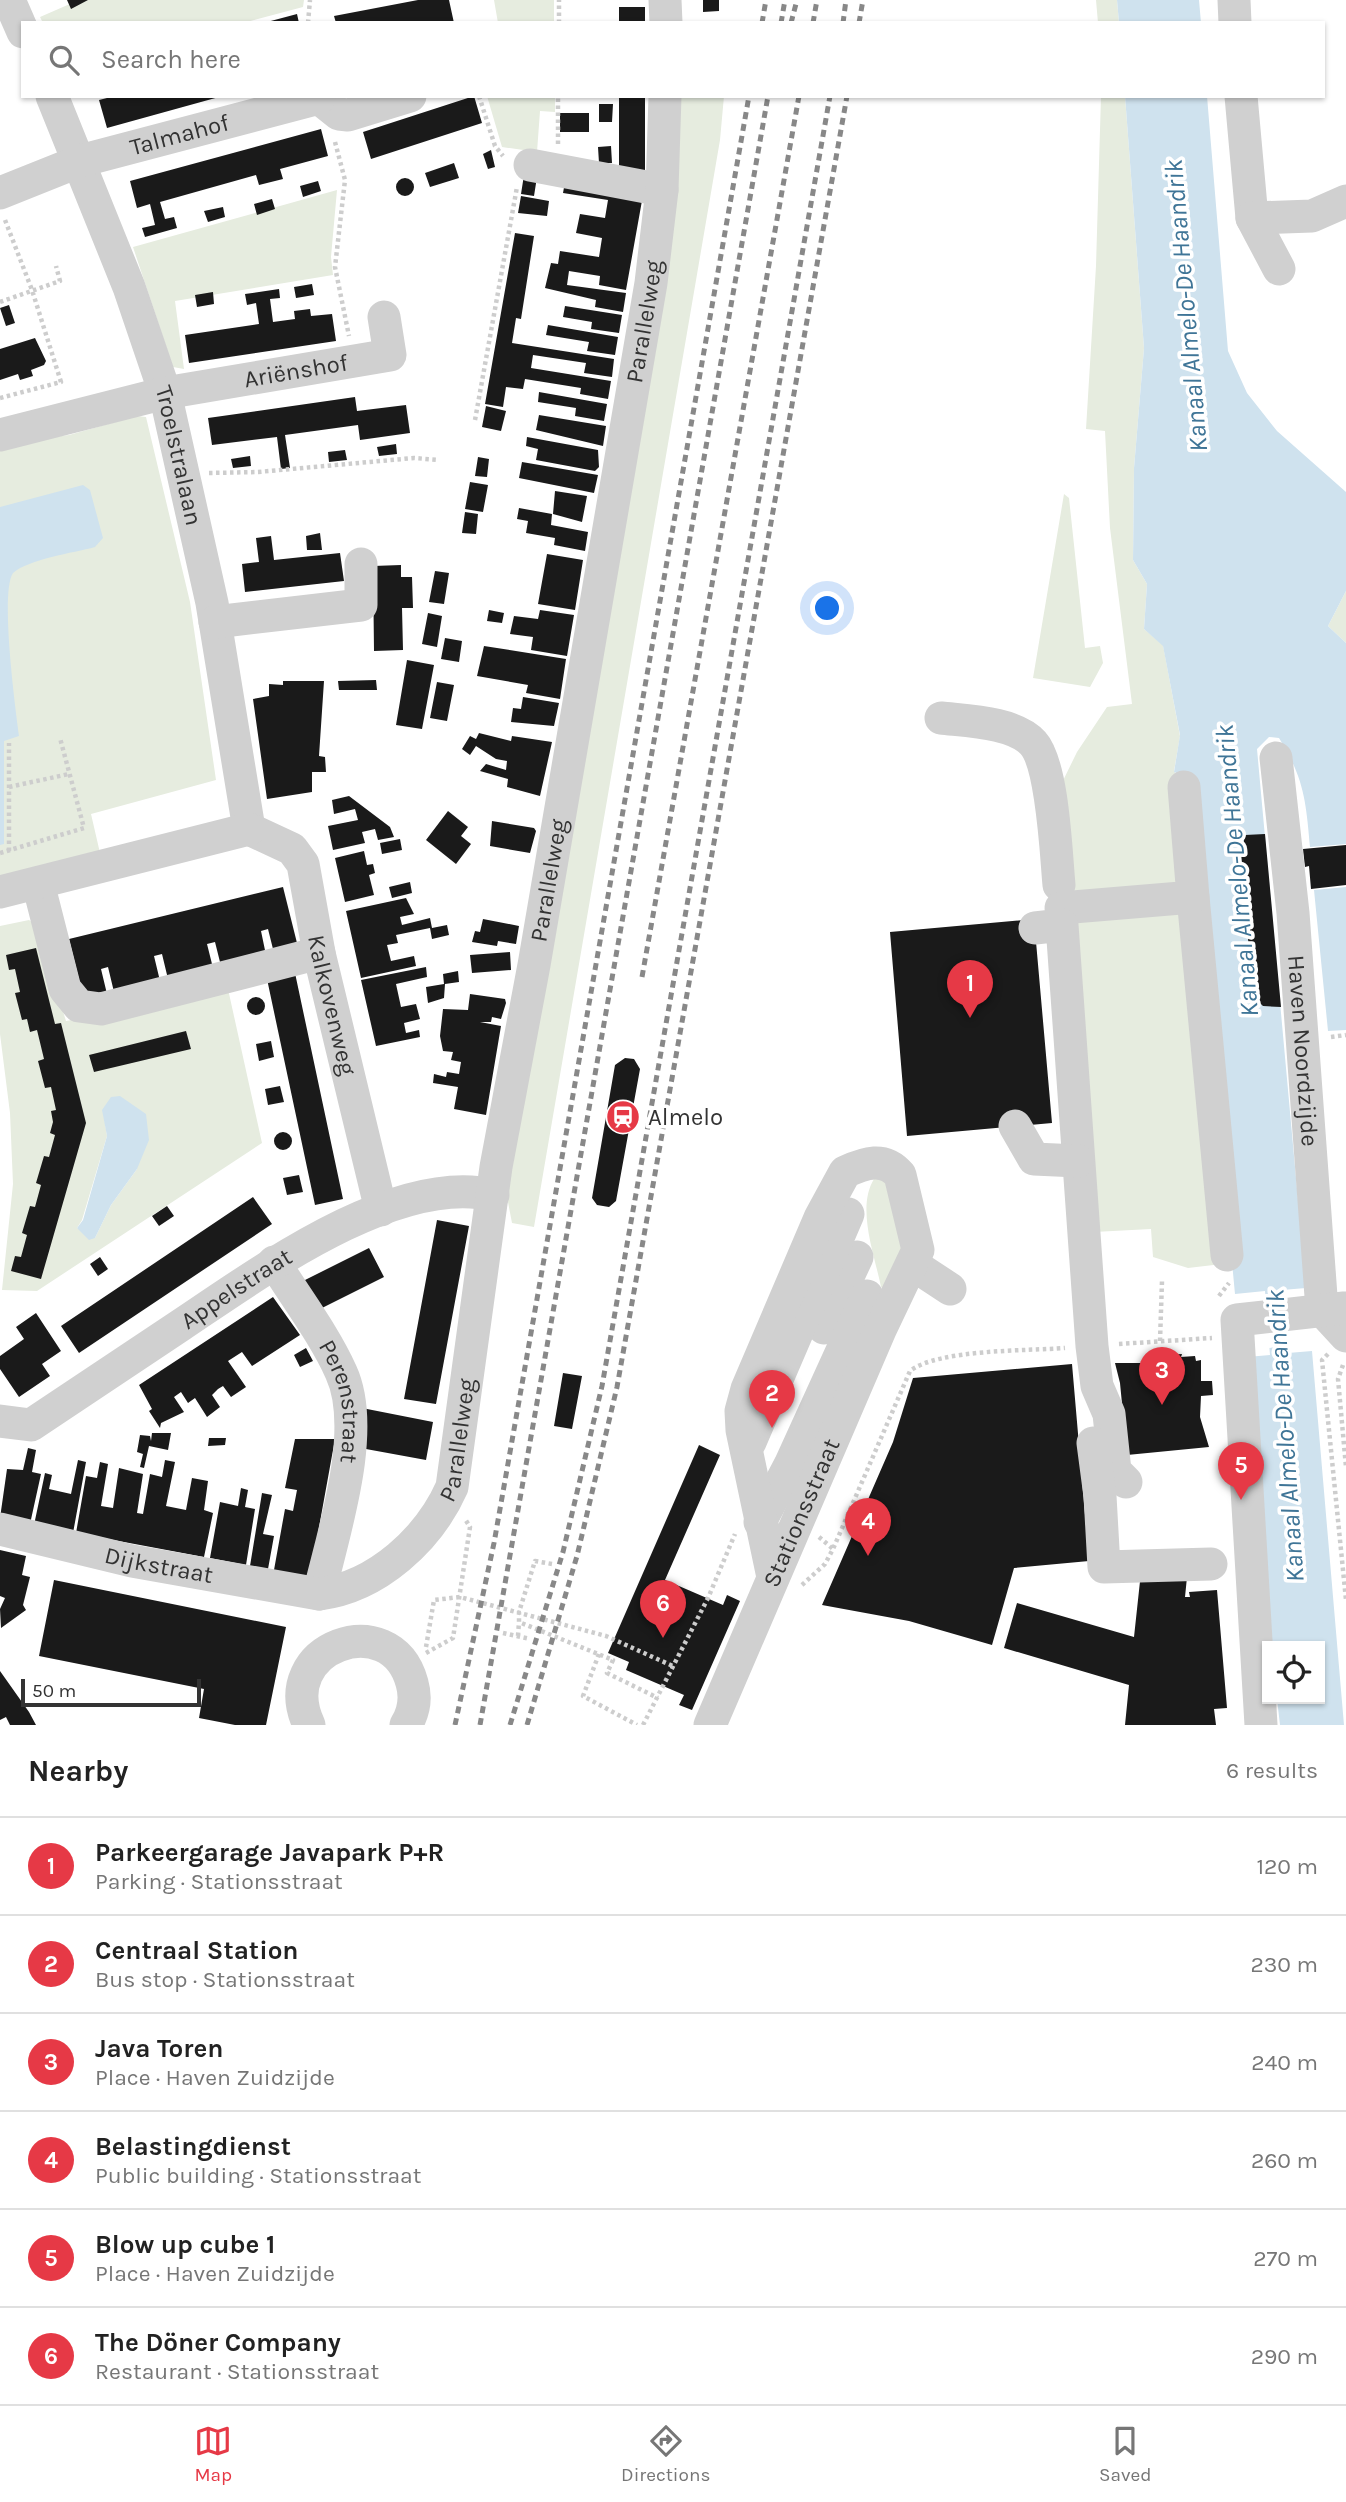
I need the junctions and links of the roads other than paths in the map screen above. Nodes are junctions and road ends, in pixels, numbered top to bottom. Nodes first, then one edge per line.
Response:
1 (9, 0) edge
2 (665, 0) edge
3 (1234, 0) edge
4 (666, 21) edge
5 (1235, 21) edge
6 (21, 27) edge
7 (52, 98) edge
8 (316, 98) edge
9 (321, 98) edge
10 (403, 98) edge
11 (665, 98) edge
12 (1241, 98) edge
13 (80, 162) junction
14 (544, 169) road end
15 (662, 190) junction
16 (1346, 201) edge
17 (2, 206) edge
18 (1252, 218) junction
19 (1279, 269) dead end
20 (384, 317) dead end
21 (165, 393) junction
22 (0, 435) edge
23 (362, 564) dead end
24 (215, 622) junction
25 (941, 718) dead end
26 (1276, 758) dead end
27 (1184, 787) dead end
28 (249, 829) junction
29 (38, 883) junction
30 (0, 892) edge
31 (1193, 897) junction
32 (1054, 912) junction
33 (319, 953) junction
34 (1015, 1126) dead end
35 (1078, 1161) junction
36 (845, 1172) junction
37 (493, 1195) junction
38 (381, 1210) junction
39 (848, 1214) junction
40 (1227, 1255) dead end
41 (857, 1258) junction
42 (274, 1262) junction
43 (912, 1264) junction
44 (950, 1290) dead end
45 (881, 1310) junction
46 (1283, 1318) edge
47 (1341, 1349) edge
48 (1097, 1386) junction
49 (0, 1421) edge
50 (747, 1451) junction
51 (1126, 1482) dead end
52 (754, 1489) junction
53 (760, 1522) junction
54 (0, 1529) edge
55 (1211, 1564) dead end
56 (773, 1577) junction
57 (319, 1594) junction
58 (309, 1725) edge
59 (407, 1725) edge
60 (710, 1725) edge
61 (1261, 1725) edge

1 - 6 street
2 - 4 street
3 - 5 street
7 - 13 street, Troelstralaan
8 - 13 street, Talmahof
9 - 10 street
11 - 15 street, Parallelweg
12 - 18 street
13 - 17 street, Talmahof
13 - 21 street, Troelstralaan
14 - 15 street
15 - 37 street, Parallelweg
16 - 18 street
18 - 19 street
20 - 21 street, Ariënshof
21 - 22 street, Ariënshof
21 - 24 street, Troelstralaan
23 - 24 street
24 - 28 street, Troelstralaan
25 - 32 street
26 - 46 street, Haven Noordzijde
27 - 31 street
28 - 29 street
28 - 33 street, Kalkovenweg
29 - 30 street
29 - 33 street
31 - 32 street
31 - 40 street
32 - 35 street
33 - 38 street, Kalkovenweg
34 - 35 street
35 - 48 street
36 - 39 street
36 - 43 street
36 - 50 street
37 - 38 street, Appelstraat
37 - 57 street, Parallelweg
38 - 42 street, Appelstraat
39 - 41 street
39 - 50 street
41 - 45 street
41 - 52 street
42 - 49 street, Appelstraat
42 - 57 street, Perenstraat
43 - 44 street
43 - 45 street
45 - 53 street
45 - 56 street, Stationsstraat
46 - 47 street
46 - 61 street, Haven Noordzijde
48 - 51 street
48 - 55 street
50 - 52 street
52 - 53 street
53 - 56 street
54 - 57 street, Dijkstraat
56 - 60 street, Stationsstraat
58 - 59 street

